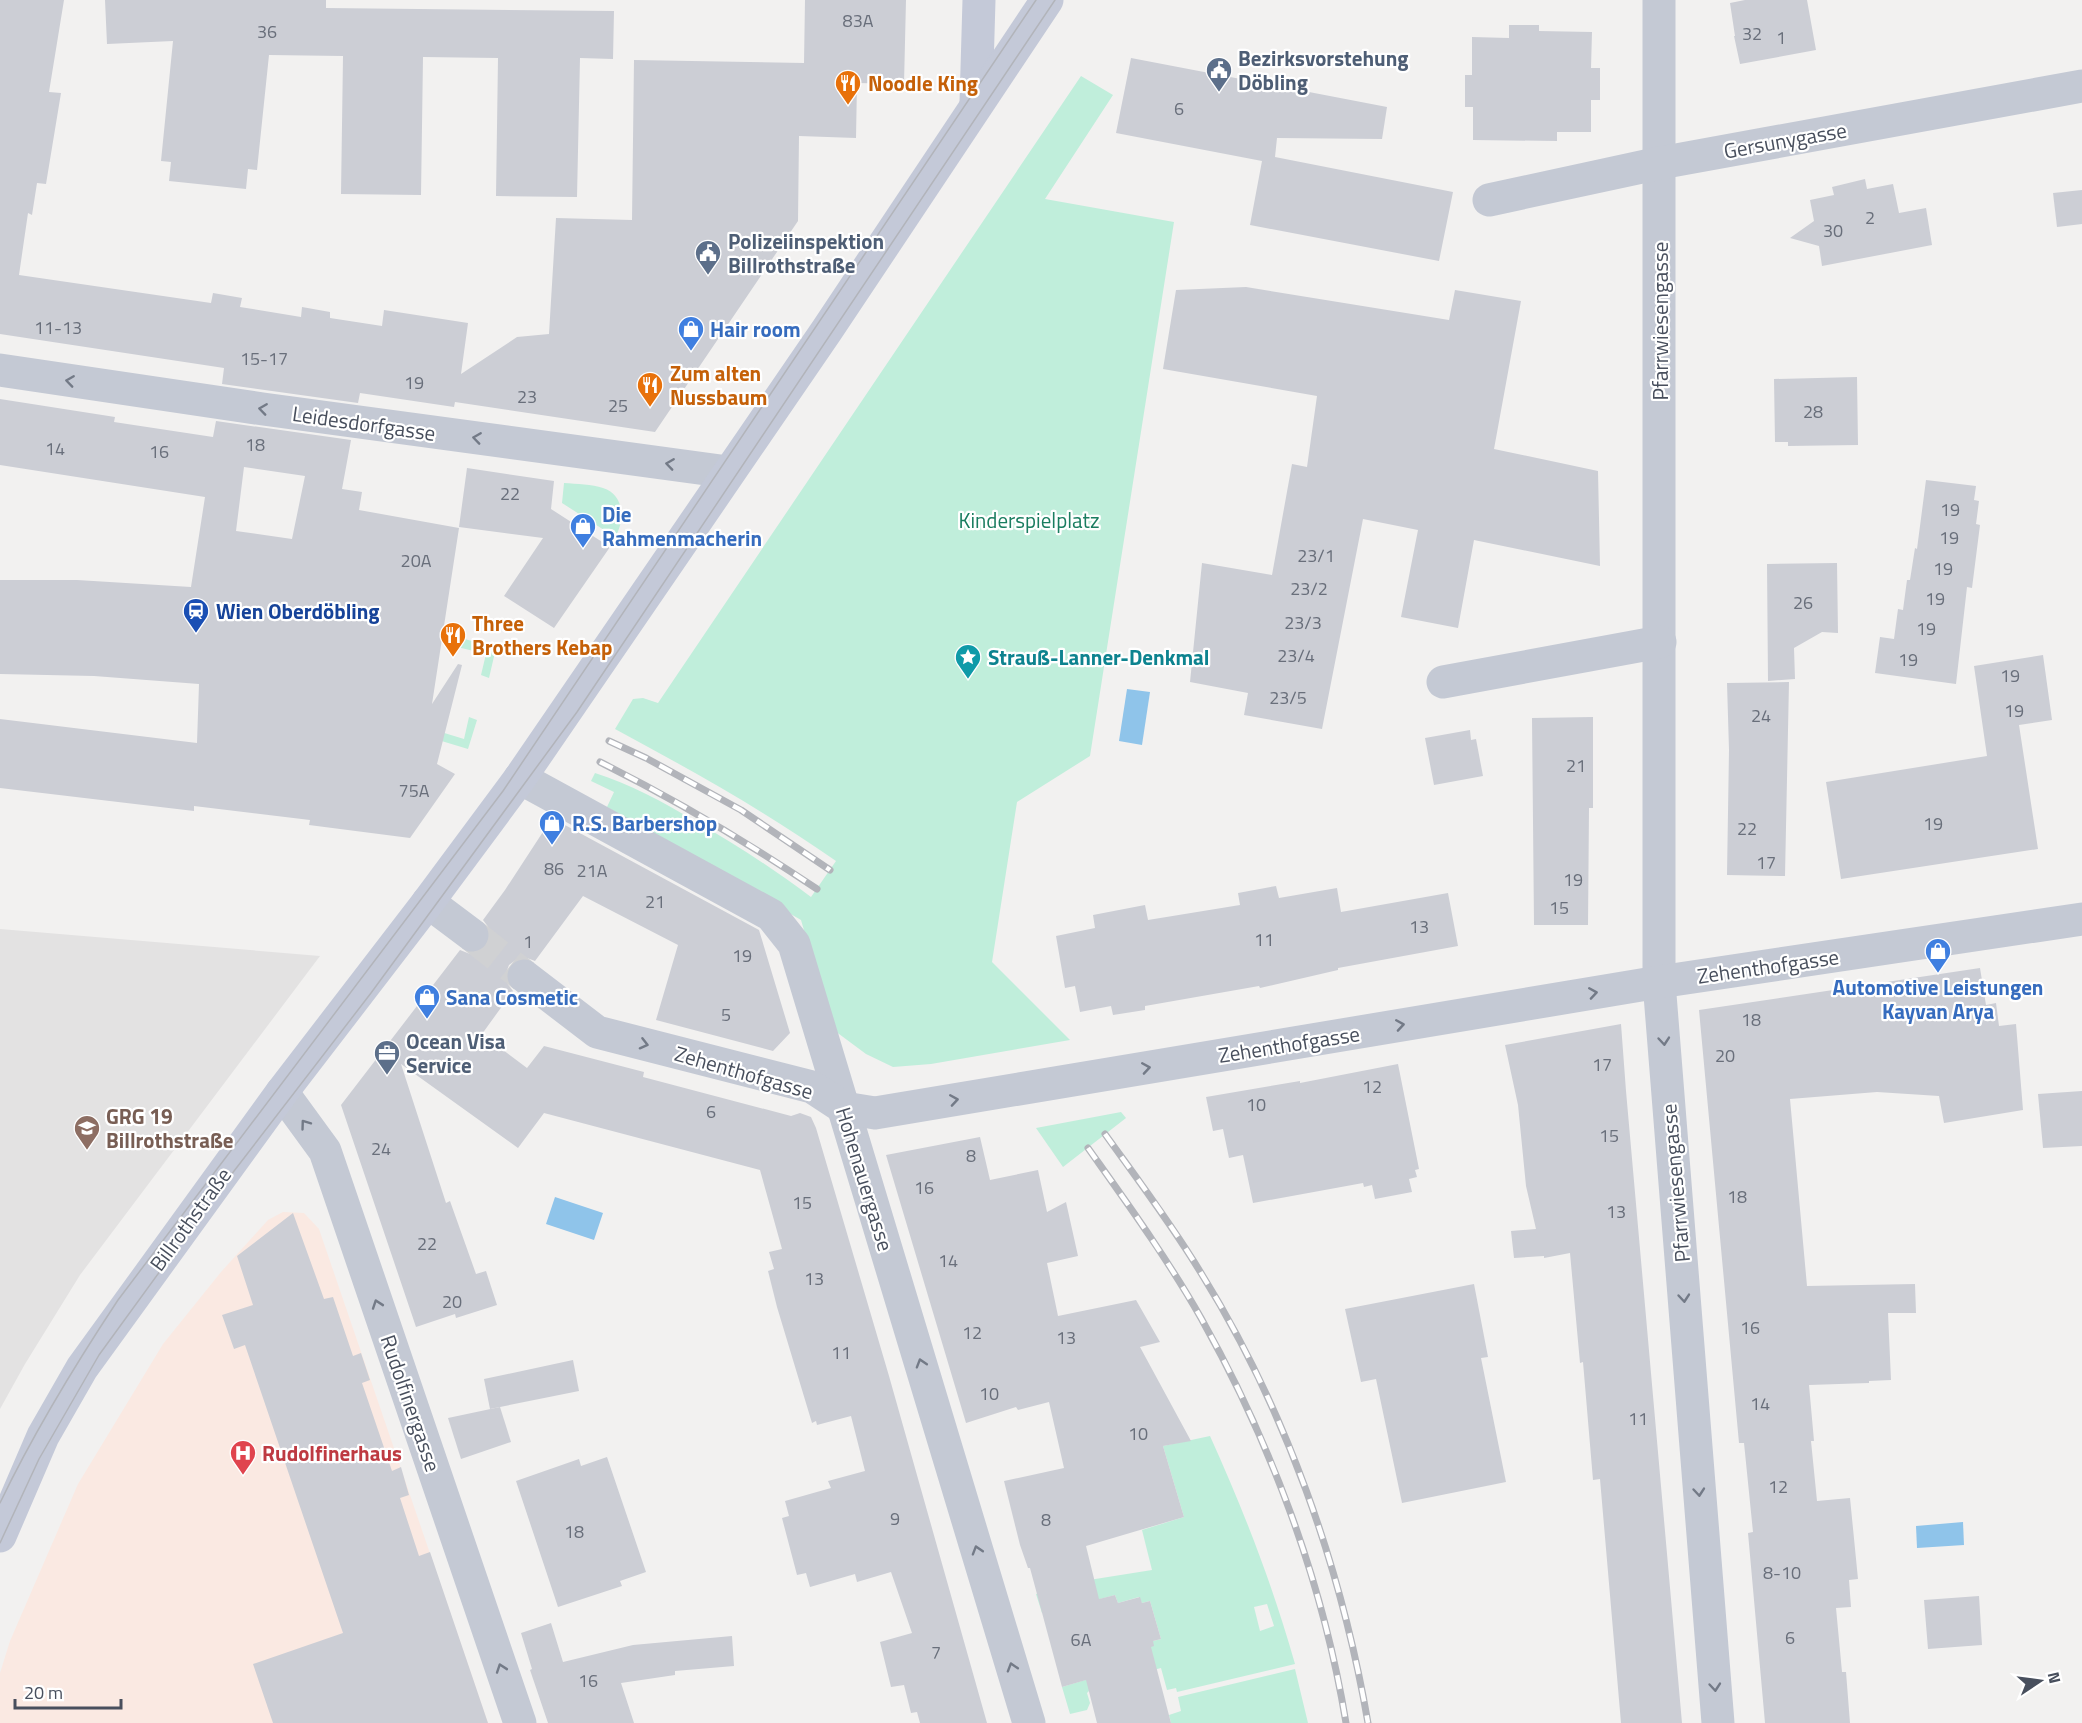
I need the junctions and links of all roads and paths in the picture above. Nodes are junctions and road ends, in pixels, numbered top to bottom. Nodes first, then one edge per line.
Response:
1 (979, 0) edge
2 (1047, 0) edge
3 (1659, 0) edge
4 (2082, 86) edge
5 (976, 103) junction
6 (1660, 163) junction
7 (1489, 200) dead end
8 (0, 370) edge
9 (728, 472) junction
10 (1660, 642) junction
11 (1443, 682) dead end
12 (520, 778) junction
13 (428, 903) junction
14 (2082, 919) edge
15 (472, 935) tunnel mouth
16 (524, 976) tunnel mouth
17 (1659, 982) junction
18 (282, 1092) junction
19 (844, 1108) junction
20 (0, 1536) edge
21 (520, 1723) edge
22 (1029, 1723) edge
23 (1718, 1723) edge

1 - 5 main road
2 - 5 main road
3 - 6 street, Pfarrwiesengasse
4 - 6 street, Gersunygasse
5 - 9 main road
6 - 7 street, Gersunygasse
6 - 10 street, Pfarrwiesengasse
9 -> 8 street, Leidesdorfgasse
9 - 12 main road, Billrothstraße
10 - 11 street
10 - 17 street, Pfarrwiesengasse
12 - 13 main road, Billrothstraße
12 - 19 street, Hohenauergasse
13 - 15 street
13 - 18 main road, Billrothstraße
14 - 17 street, Zehenthofgasse
16 -> 19 street, Zehenthofgasse
19 -> 17 street, Zehenthofgasse
17 -> 23 street, Pfarrwiesengasse
18 - 20 main road, Billrothstraße
21 -> 18 street, Rudolfinergasse
22 -> 19 street, Hohenauergasse

